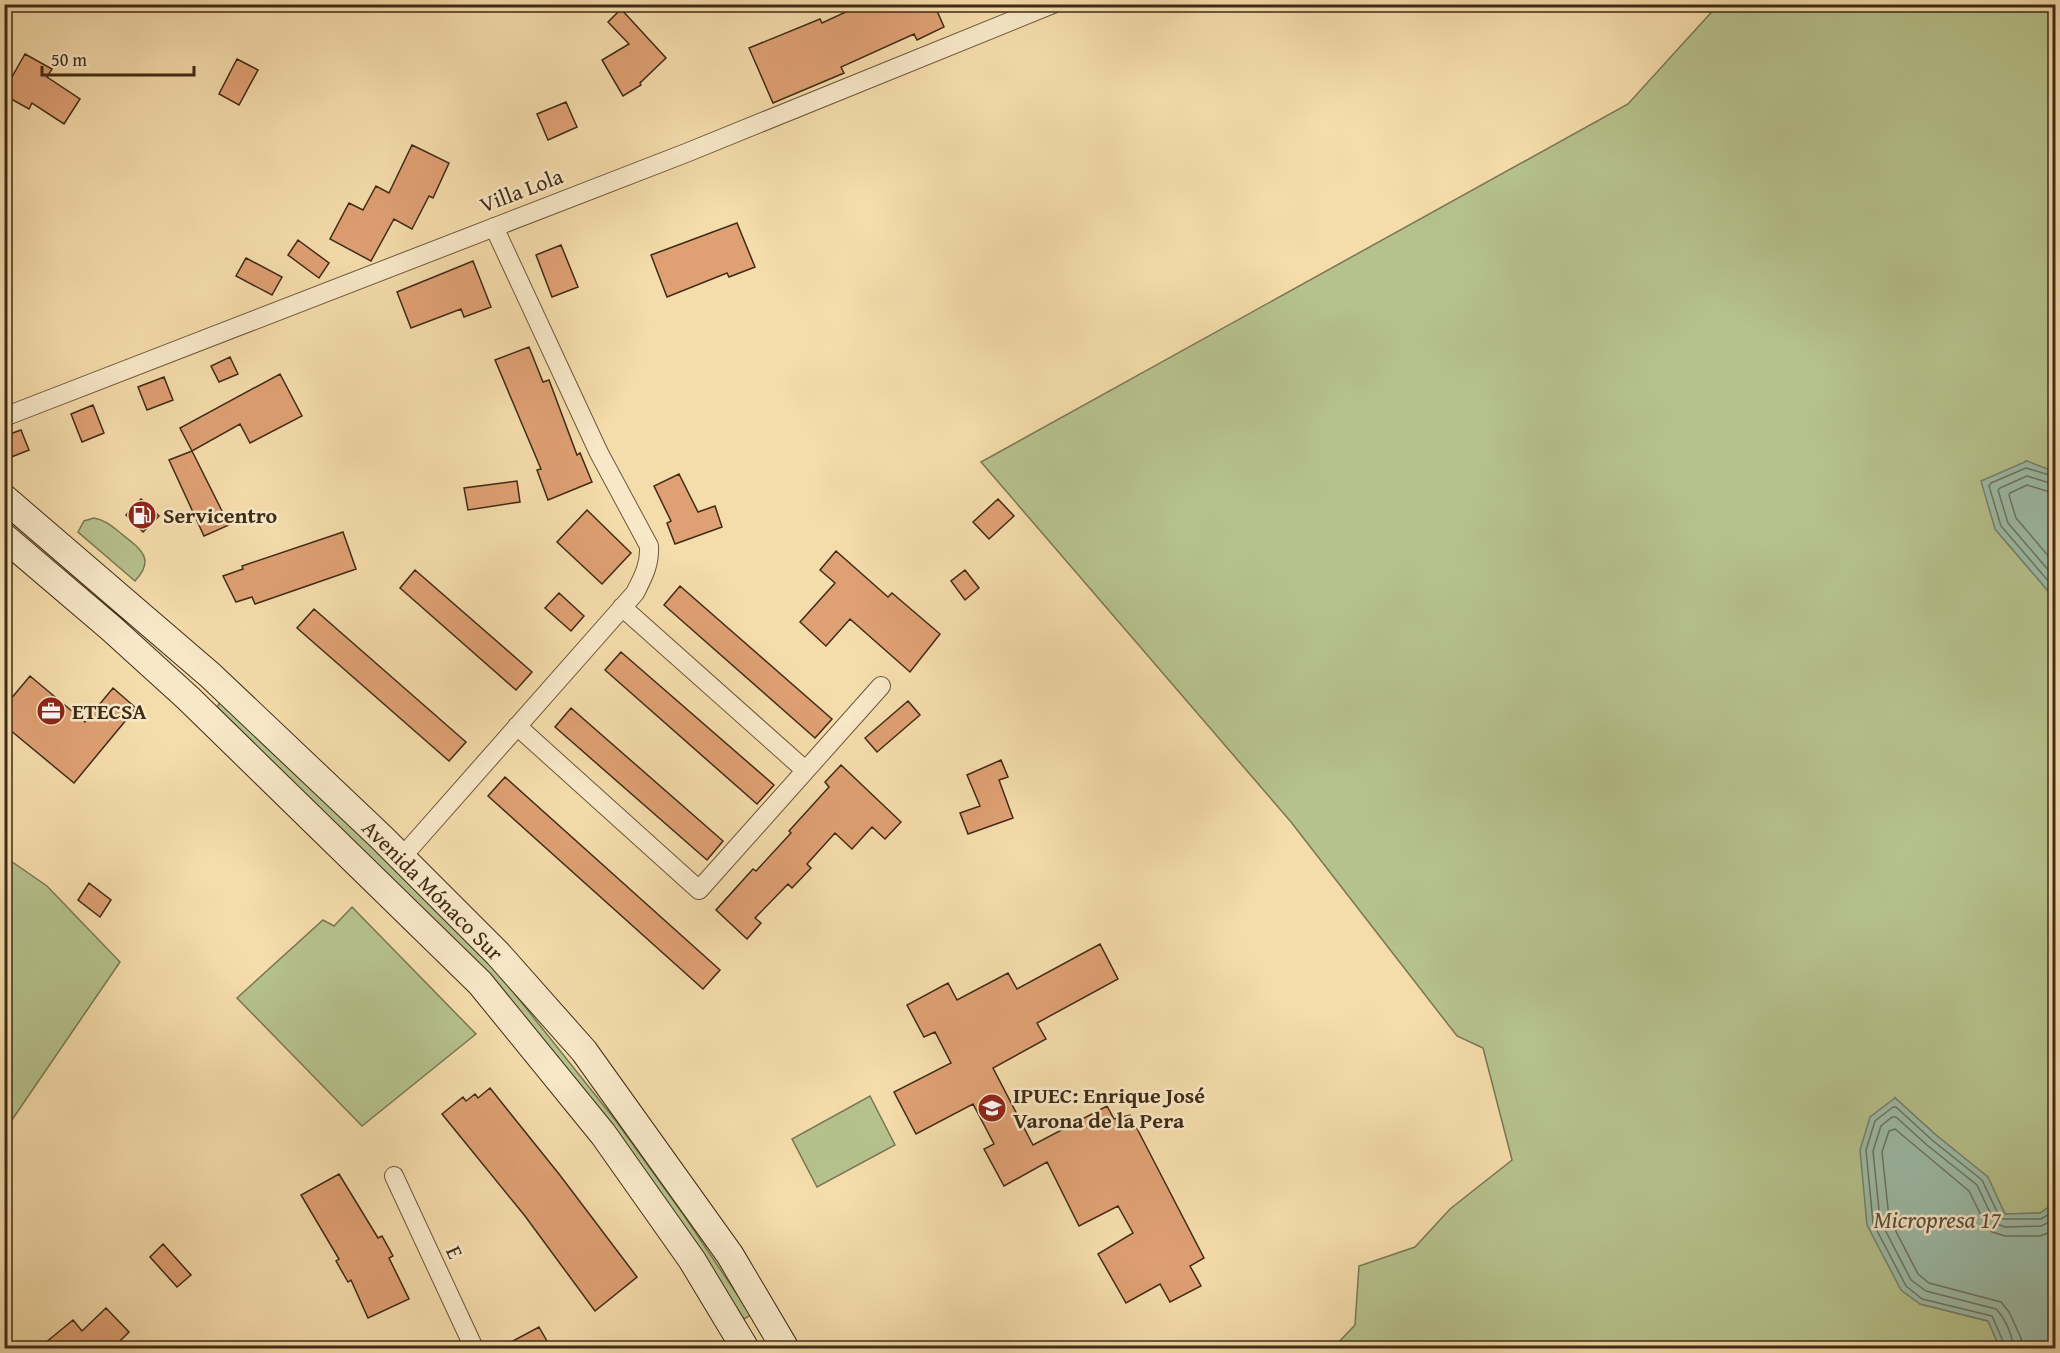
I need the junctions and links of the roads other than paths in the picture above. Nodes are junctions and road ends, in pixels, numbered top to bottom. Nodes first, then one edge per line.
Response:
1 (1053, 4) edge
2 (494, 227) junction
3 (4, 417) edge
4 (4, 498) edge
5 (4, 537) edge
6 (622, 607) junction
7 (132, 608) junction
8 (112, 629) junction
9 (210, 675) junction
10 (881, 686) dead end
11 (188, 698) junction
12 (517, 726) junction
13 (805, 770) junction
14 (402, 858) junction
15 (394, 1176) dead end
16 (783, 1343) edge
17 (474, 1348) edge
18 (745, 1348) edge
19 (750, 1348) edge

1 - 2 street, Villa Lola
2 - 3 street, Villa Lola
2 - 6 street
4 - 7 main road, Avenida Mónaco Sur
5 - 8 main road, Avenida Mónaco Sur
6 - 12 street
6 - 13 street
7 - 8 main road
7 - 9 main road, Avenida Mónaco Sur
8 - 11 main road, Avenida Mónaco Sur
9 - 11 main road
9 - 14 main road, Avenida Mónaco Sur
10 - 13 street
11 - 18 main road, Avenida Mónaco Sur
12 - 13 street
12 - 14 street
14 - 16 main road, Avenida Mónaco Sur
15 - 17 street, E
16 - 19 street

